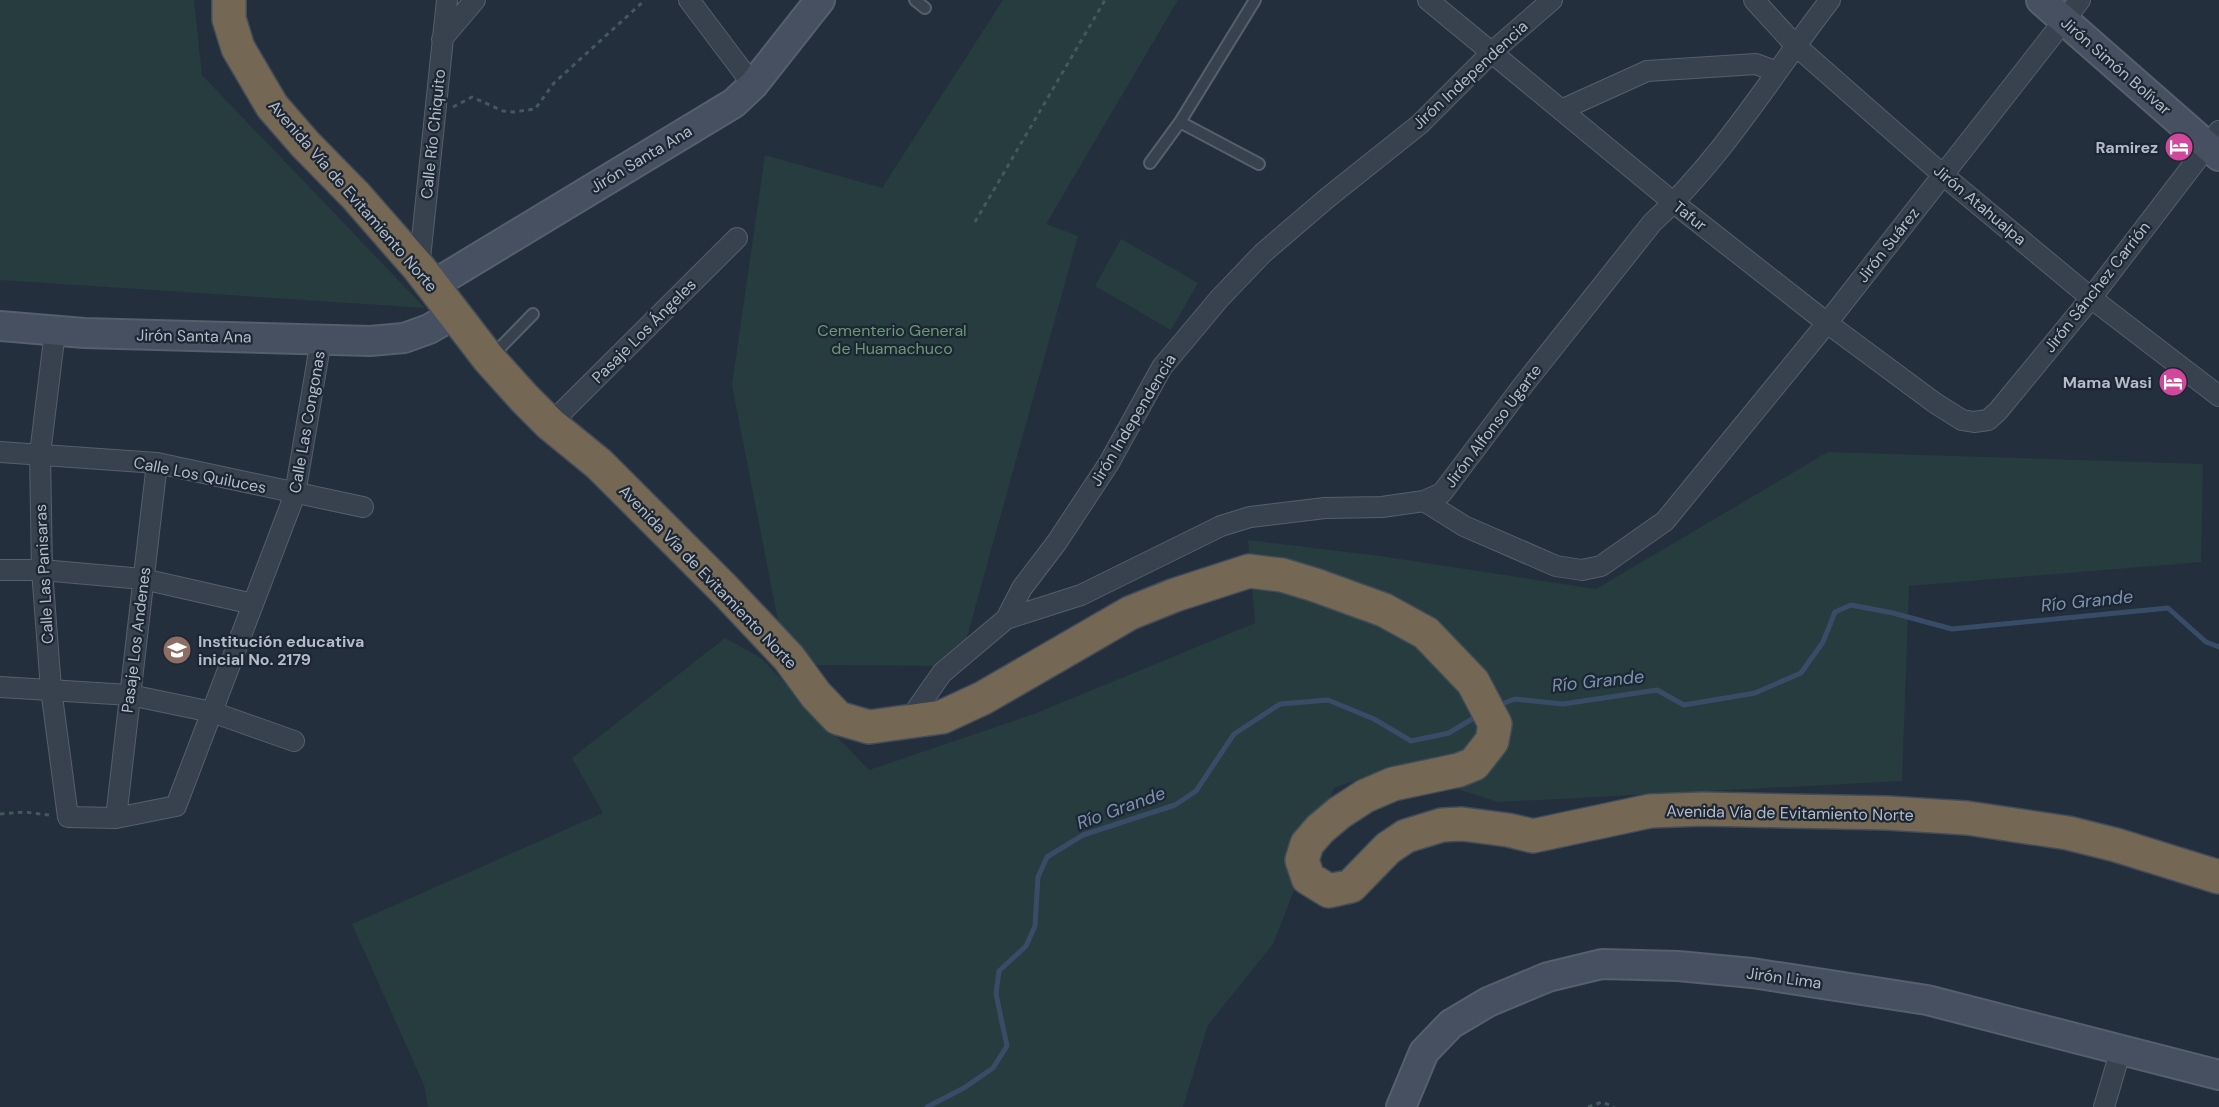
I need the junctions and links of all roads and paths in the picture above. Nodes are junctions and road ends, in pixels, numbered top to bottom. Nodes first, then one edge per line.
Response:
1 (229, 0) edge
2 (447, 0) edge
3 (476, 0) edge
4 (645, 0) edge
5 (689, 0) edge
6 (820, 0) edge
7 (915, 0) edge
8 (1105, 0) edge
9 (1255, 0) edge
10 (1428, 0) edge
11 (1552, 0) edge
12 (1754, 0) edge
13 (1830, 0) edge
14 (2041, 0) edge
15 (925, 8) dead end
16 (2072, 10) edge
17 (442, 39) junction
18 (1795, 45) junction
19 (1492, 52) junction
20 (1777, 72) junction
21 (753, 85) junction
22 (1562, 110) junction
23 (434, 120) junction
24 (1180, 122) junction
25 (2215, 144) edge
26 (1150, 163) dead end
27 (1259, 164) dead end
28 (1943, 175) junction
29 (1674, 203) junction
30 (975, 222) dead end
31 (737, 238) dead end
32 (426, 276) junction
33 (2091, 298) junction
34 (455, 314) junction
35 (533, 314) dead end
36 (1827, 323) junction
37 (0, 326) edge
38 (55, 331) junction
39 (321, 340) junction
40 (489, 359) junction
41 (2219, 396) edge
42 (1962, 420) joint
43 (550, 424) junction
44 (0, 452) edge
45 (40, 454) junction
46 (157, 463) junction
47 (295, 494) junction
48 (1424, 501) junction
49 (363, 507) dead end
50 (0, 570) edge
51 (42, 570) junction
52 (143, 579) junction
53 (253, 604) junction
54 (1006, 619) junction
55 (0, 687) edge
56 (51, 689) junction
57 (130, 695) junction
58 (212, 712) junction
59 (907, 723) junction
60 (294, 741) dead end
61 (0, 814) edge
62 (69, 818) junction
63 (116, 818) junction
64 (2219, 877) edge
65 (2121, 1049) junction
66 (2219, 1075) edge
67 (1401, 1107) edge
68 (1588, 1107) edge
69 (1614, 1107) edge
70 (2104, 1107) edge

1 - 32 highway, Avenida Vía de Evitamiento Norte
2 - 17 street, Calle Río Chiquito
3 - 17 street
4 - 23 path
5 - 21 street
6 - 21 street, Jirón Santa Ana
7 - 15 lane
8 - 30 path
9 - 24 lane
10 - 19 street, Tafur
11 - 19 street, Jirón Independencia
12 - 18 street, Jirón Atahualpa
13 - 18 street, Jirón Alfonso Ugarte
14 - 16 street, Jirón Simón Bolívar
16 - 25 street, Jirón Simón Bolívar
16 - 28 street, Jirón Suárez
17 - 23 street, Calle Río Chiquito
18 - 20 street, Jirón Alfonso Ugarte
18 - 28 street, Jirón Atahualpa
19 - 22 street, Tafur
19 - 54 street, Jirón Independencia
20 - 22 street
20 - 29 street, Jirón Alfonso Ugarte
21 - 32 street, Jirón Santa Ana
22 - 29 street, Tafur
23 - 32 street, Calle Río Chiquito
24 - 26 lane
24 - 27 lane
25 - 33 street, Jirón Sánchez Carrión
28 - 33 street, Jirón Atahualpa
28 - 36 street, Jirón Suárez
29 - 36 street, Tafur
29 - 48 street, Jirón Alfonso Ugarte
31 - 43 street, Pasaje Los Ángeles
32 - 34 highway, Avenida Vía de Evitamiento Norte
33 - 41 street, Jirón Atahualpa
33 - 42 street, Jirón Sánchez Carrión
34 - 39 street, Jirón Santa Ana
34 - 40 highway, Avenida Vía de Evitamiento Norte
35 - 40 lane
36 - 42 street, Tafur
36 - 48 street, Jirón Suárez
37 - 38 street, Jirón Santa Ana
38 - 39 street, Jirón Santa Ana
38 - 45 street, Calle Las Panisaras
39 - 47 street, Calle Las Congonas
40 - 43 highway, Avenida Vía de Evitamiento Norte
43 - 59 highway, Avenida Vía de Evitamiento Norte
44 - 45 street, Calle Los Quiluces
45 - 46 street, Calle Los Quiluces
45 - 51 street, Calle Las Panisaras
46 - 47 street, Calle Los Quiluces
46 - 52 street, Pasaje Los Andenes
47 - 49 street, Calle Los Quiluces
47 - 53 street, Calle Las Congonas
48 - 54 street, Jirón Alfonso Ugarte
50 - 51 street
51 - 52 street
51 - 56 street, Calle Las Panisaras
52 - 53 street
52 - 57 street, Pasaje Los Andenes
53 - 58 street, Calle Las Congonas
54 - 59 street, Jirón Independencia
55 - 56 street
56 - 57 street
56 - 62 street, Calle Las Panisaras
57 - 58 street
57 - 63 street, Pasaje Los Andenes
58 - 60 street
58 - 63 street, Calle Las Congonas
59 - 64 highway, Avenida Vía de Evitamiento Norte
61 - 62 path
62 - 63 street, Calle Las Congonas
65 - 66 street, Jirón Lima
65 - 67 street, Jirón Lima
65 - 70 street
68 - 69 path

